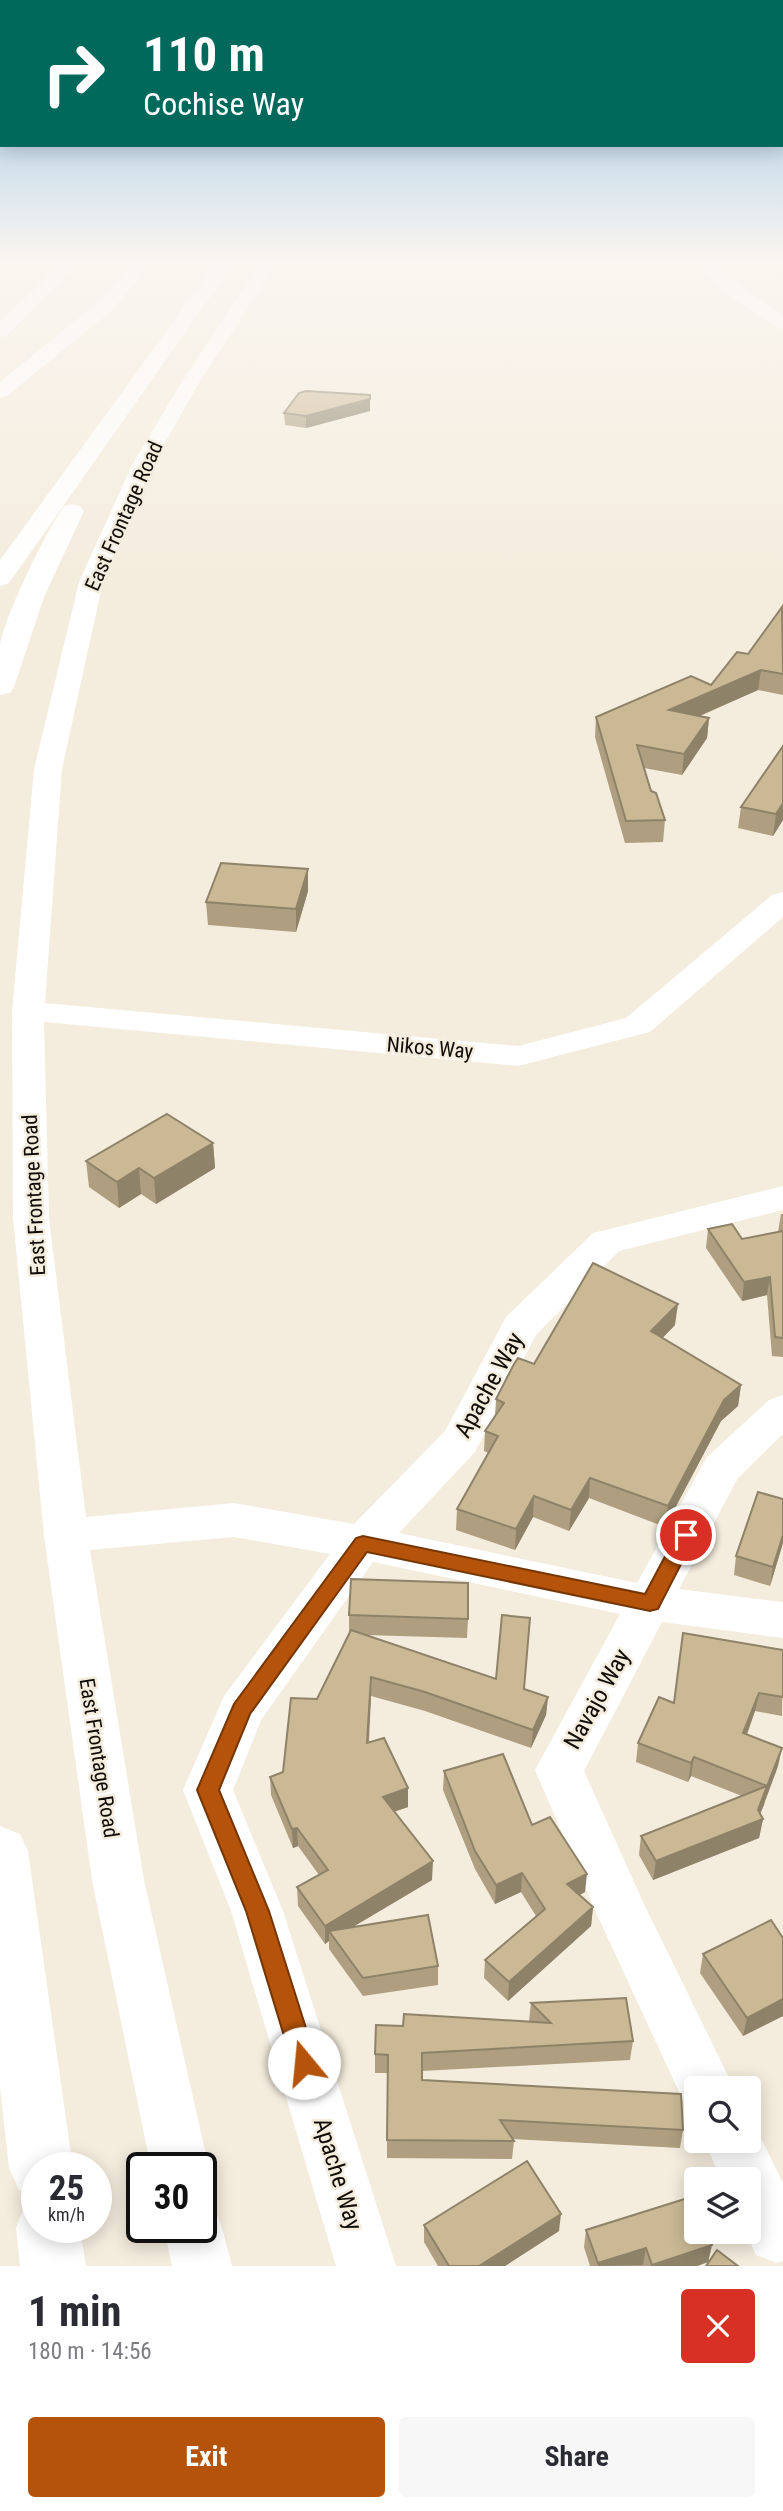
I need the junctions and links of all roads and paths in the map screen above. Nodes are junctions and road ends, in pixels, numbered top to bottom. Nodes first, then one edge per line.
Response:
1 (28, 369) edge
2 (149, 369) edge
3 (199, 369) edge
4 (0, 392) edge
5 (84, 460) junction
6 (0, 578) edge
7 (0, 687) edge
8 (783, 901) edge
9 (29, 1011) junction
10 (783, 1198) edge
11 (783, 1410) edge
12 (66, 1536) junction
13 (363, 1543) junction
14 (650, 1603) junction
15 (783, 1620) edge
16 (0, 1851) edge
17 (700, 2076) edge
18 (39, 2152) edge
19 (177, 2152) edge
20 (738, 2153) edge
21 (777, 2234) dead end
22 (50, 2243) edge
23 (197, 2243) edge
24 (53, 2266) edge
25 (202, 2266) edge
26 (366, 2266) edge

1 - 4 highway
2 - 5 highway
3 - 9 street, East Frontage Road
5 - 6 highway
5 - 7 highway
8 - 9 street, Nikos Way
9 - 12 street, East Frontage Road
10 - 13 street, Apache Way
11 - 14 street, Navajo Way
12 - 13 street
12 - 19 street, East Frontage Road
13 - 14 street
13 - 26 street, Apache Way
14 - 15 street
14 - 17 street, Navajo Way
16 - 18 highway
20 - 21 street
22 - 24 highway
23 - 25 street

